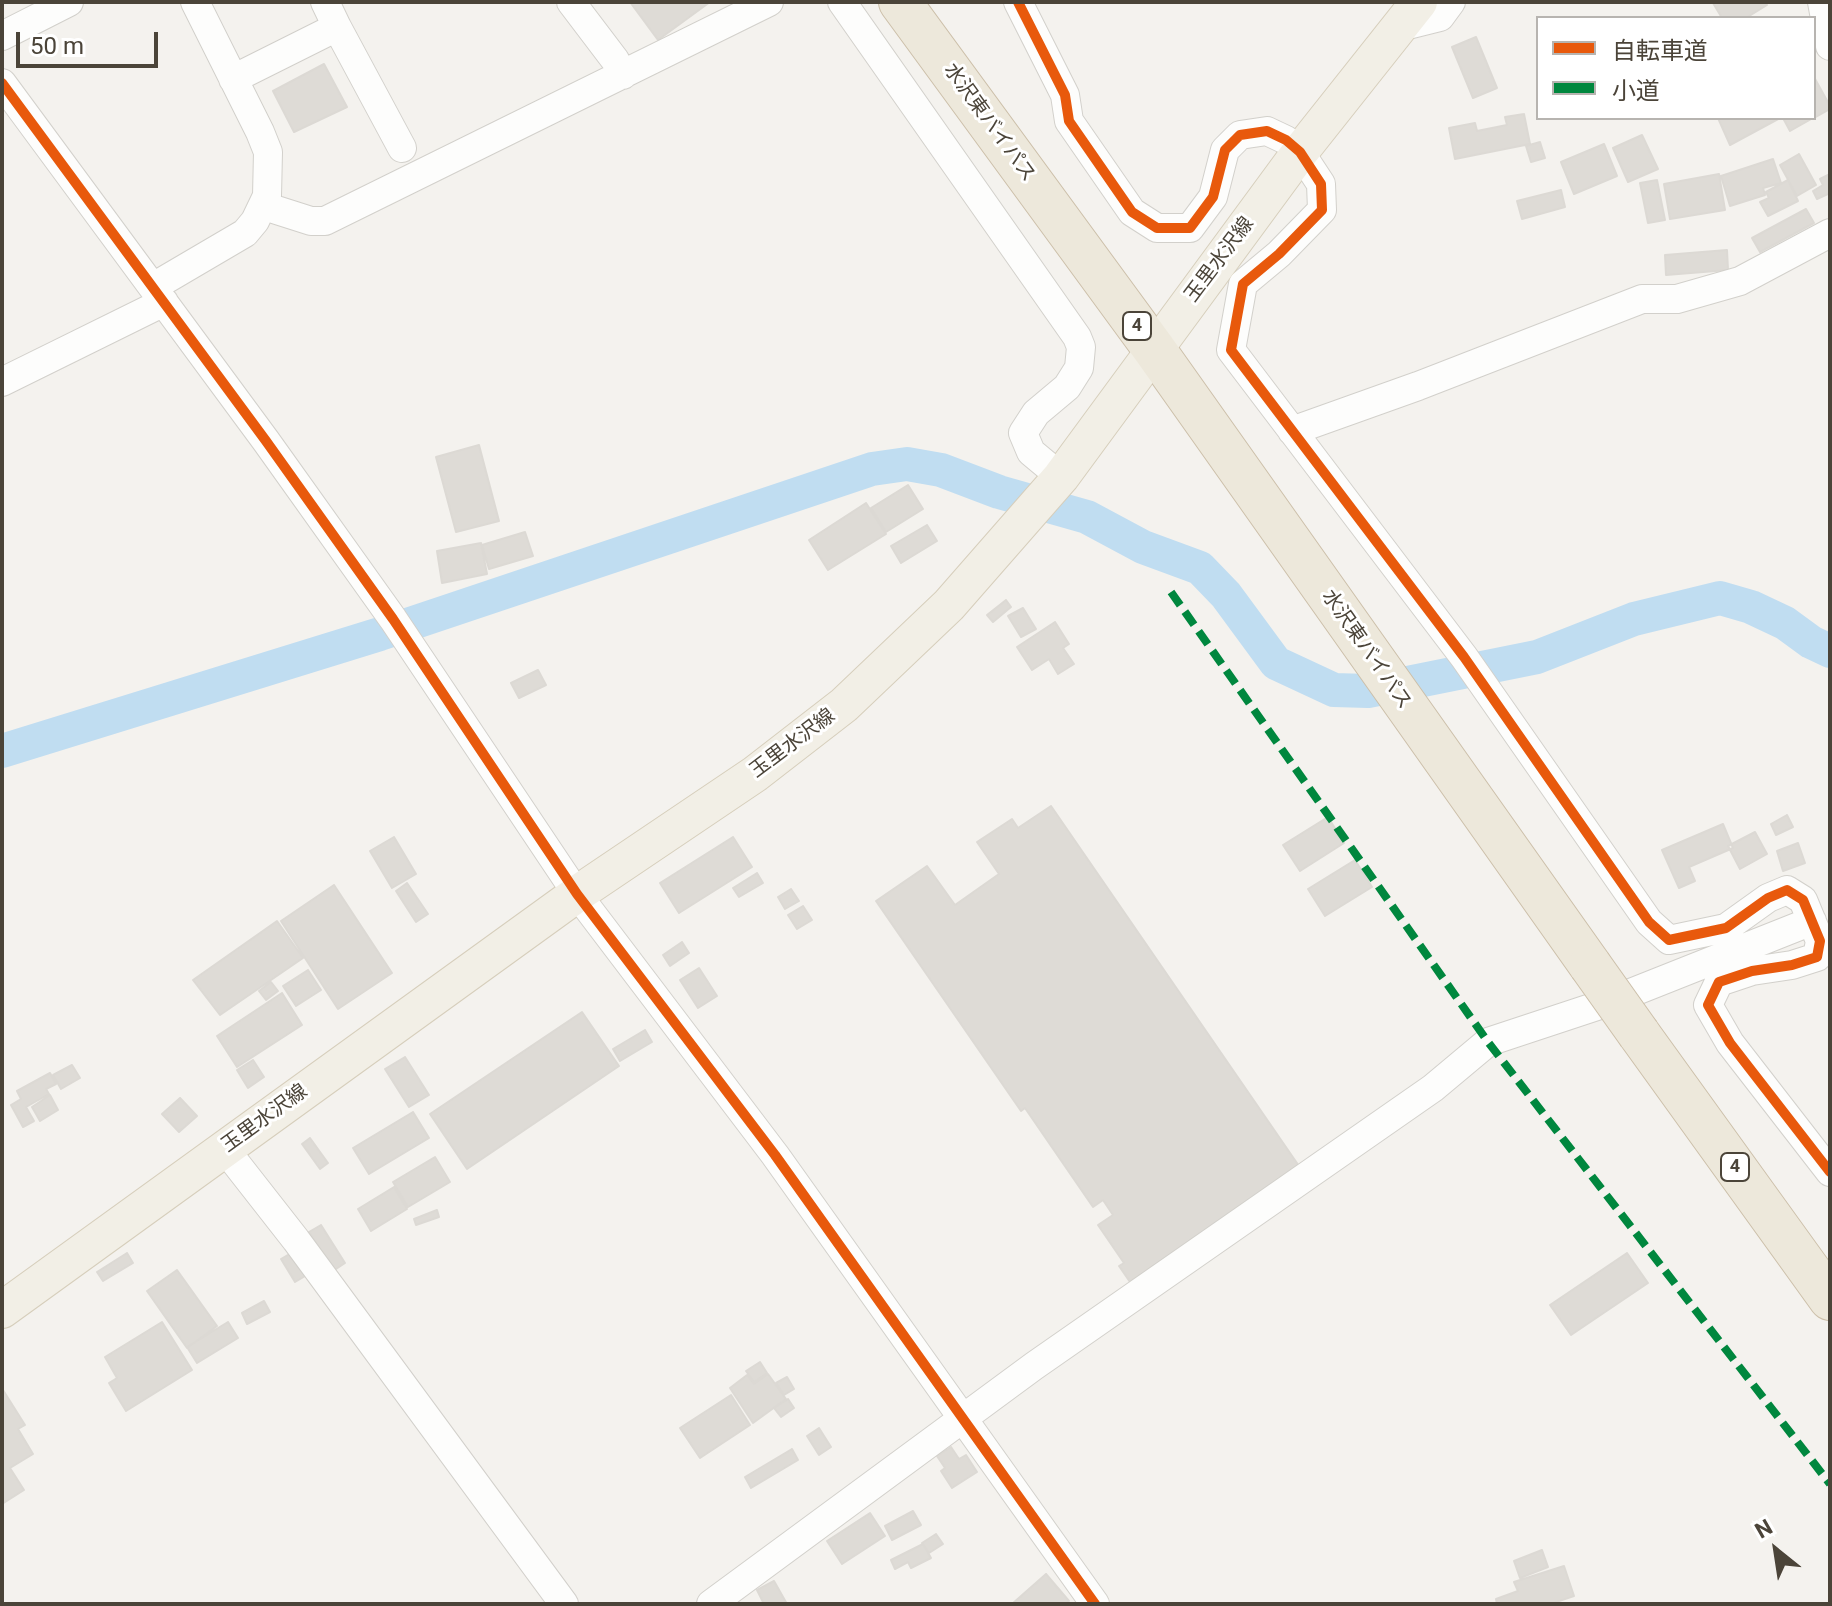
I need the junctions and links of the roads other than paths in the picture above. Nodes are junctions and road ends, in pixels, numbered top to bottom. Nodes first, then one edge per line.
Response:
1 (69, 2) edge
2 (195, 2) edge
3 (571, 2) edge
4 (769, 2) edge
5 (842, 2) edge
6 (900, 2) edge
7 (1018, 2) edge
8 (1451, 2) edge
9 (1822, 2) edge
10 (1409, 14) edge
11 (331, 15) edge
12 (2, 36) edge
13 (1830, 46) edge
14 (623, 75) junction
15 (233, 79) junction
16 (2, 83) edge
17 (402, 148) dead end
18 (1300, 152) junction
19 (264, 206) junction
20 (1830, 233) edge
21 (158, 294) junction
22 (1154, 349) junction
23 (2, 382) edge
24 (1292, 431) junction
25 (1061, 477) junction
26 (577, 894) junction
27 (1812, 921) junction
28 (224, 1148) junction
29 (1830, 1172) edge
30 (1830, 1299) edge
31 (2, 1310) edge
32 (964, 1419) junction
33 (564, 1604) edge
34 (711, 1604) edge
35 (1095, 1604) edge

1 - 12 street
2 - 15 street
3 - 14 street
4 - 14 street
5 - 25 street
6 - 22 highway, 水沢東バイパス / 4
7 - 18 street
8 - 10 street
9 - 13 street
10 - 18 main road, 玉里水沢線
11 - 15 street
11 - 17 street
14 - 19 street
15 - 19 street
16 - 21 street
18 - 22 main road, 玉里水沢線
18 - 24 street
19 - 21 street
20 - 24 street
21 - 23 street
21 - 26 street
22 - 25 main road, 玉里水沢線
22 - 30 highway, 水沢東バイパス / 4, bridge
24 - 27 street
25 - 26 main road, 玉里水沢線
26 - 28 main road, 玉里水沢線
26 - 32 street
27 - 29 street
27 - 32 street
28 - 31 main road, 玉里水沢線
28 - 33 street
32 - 34 street
32 - 35 street

